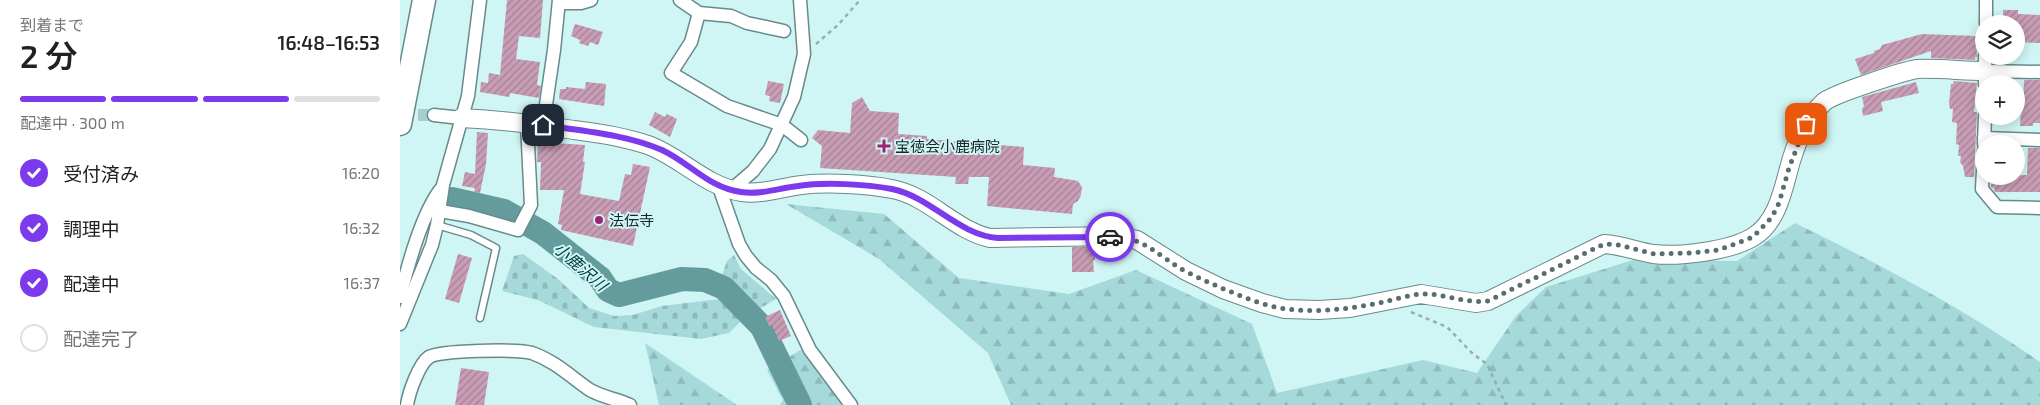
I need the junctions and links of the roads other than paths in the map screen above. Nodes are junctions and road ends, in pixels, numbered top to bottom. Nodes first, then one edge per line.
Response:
1 (424, 0) edge
2 (480, 0) edge
3 (591, 0) edge
4 (680, 0) edge
5 (800, 0) edge
6 (1986, 0) edge
7 (559, 2) edge
8 (700, 13) junction
9 (1986, 15) edge
10 (784, 31) dead end
11 (1985, 70) edge
12 (2040, 72) edge
13 (434, 115) tunnel mouth
14 (461, 118) junction
15 (400, 124) edge
16 (535, 124) junction
17 (782, 125) junction
18 (801, 140) dead end
19 (2040, 140) edge
20 (2025, 141) edge
21 (1982, 185) edge
22 (443, 186) junction
23 (725, 188) junction
24 (2040, 208) edge
25 (440, 211) junction
26 (437, 226) junction
27 (400, 297) edge
28 (480, 318) dead end
29 (400, 324) edge
30 (614, 402) edge
31 (407, 405) edge
32 (630, 405) edge
33 (851, 405) edge

1 - 15 highway
2 - 14 street
3 - 7 street
4 - 8 street
5 - 17 street
6 - 9 street
7 - 16 street
8 - 10 street
8 - 17 street
11 - 12 street
11 - 23 street
13 - 14 street
14 - 16 street
14 - 22 street
16 - 23 street
16 - 25 street
17 - 18 street
17 - 23 street
19 - 20 street
21 - 24 street
22 - 25 street
22 - 27 street
23 - 33 street
25 - 26 street
26 - 28 lane
26 - 29 street
30 - 31 street
30 - 32 street

